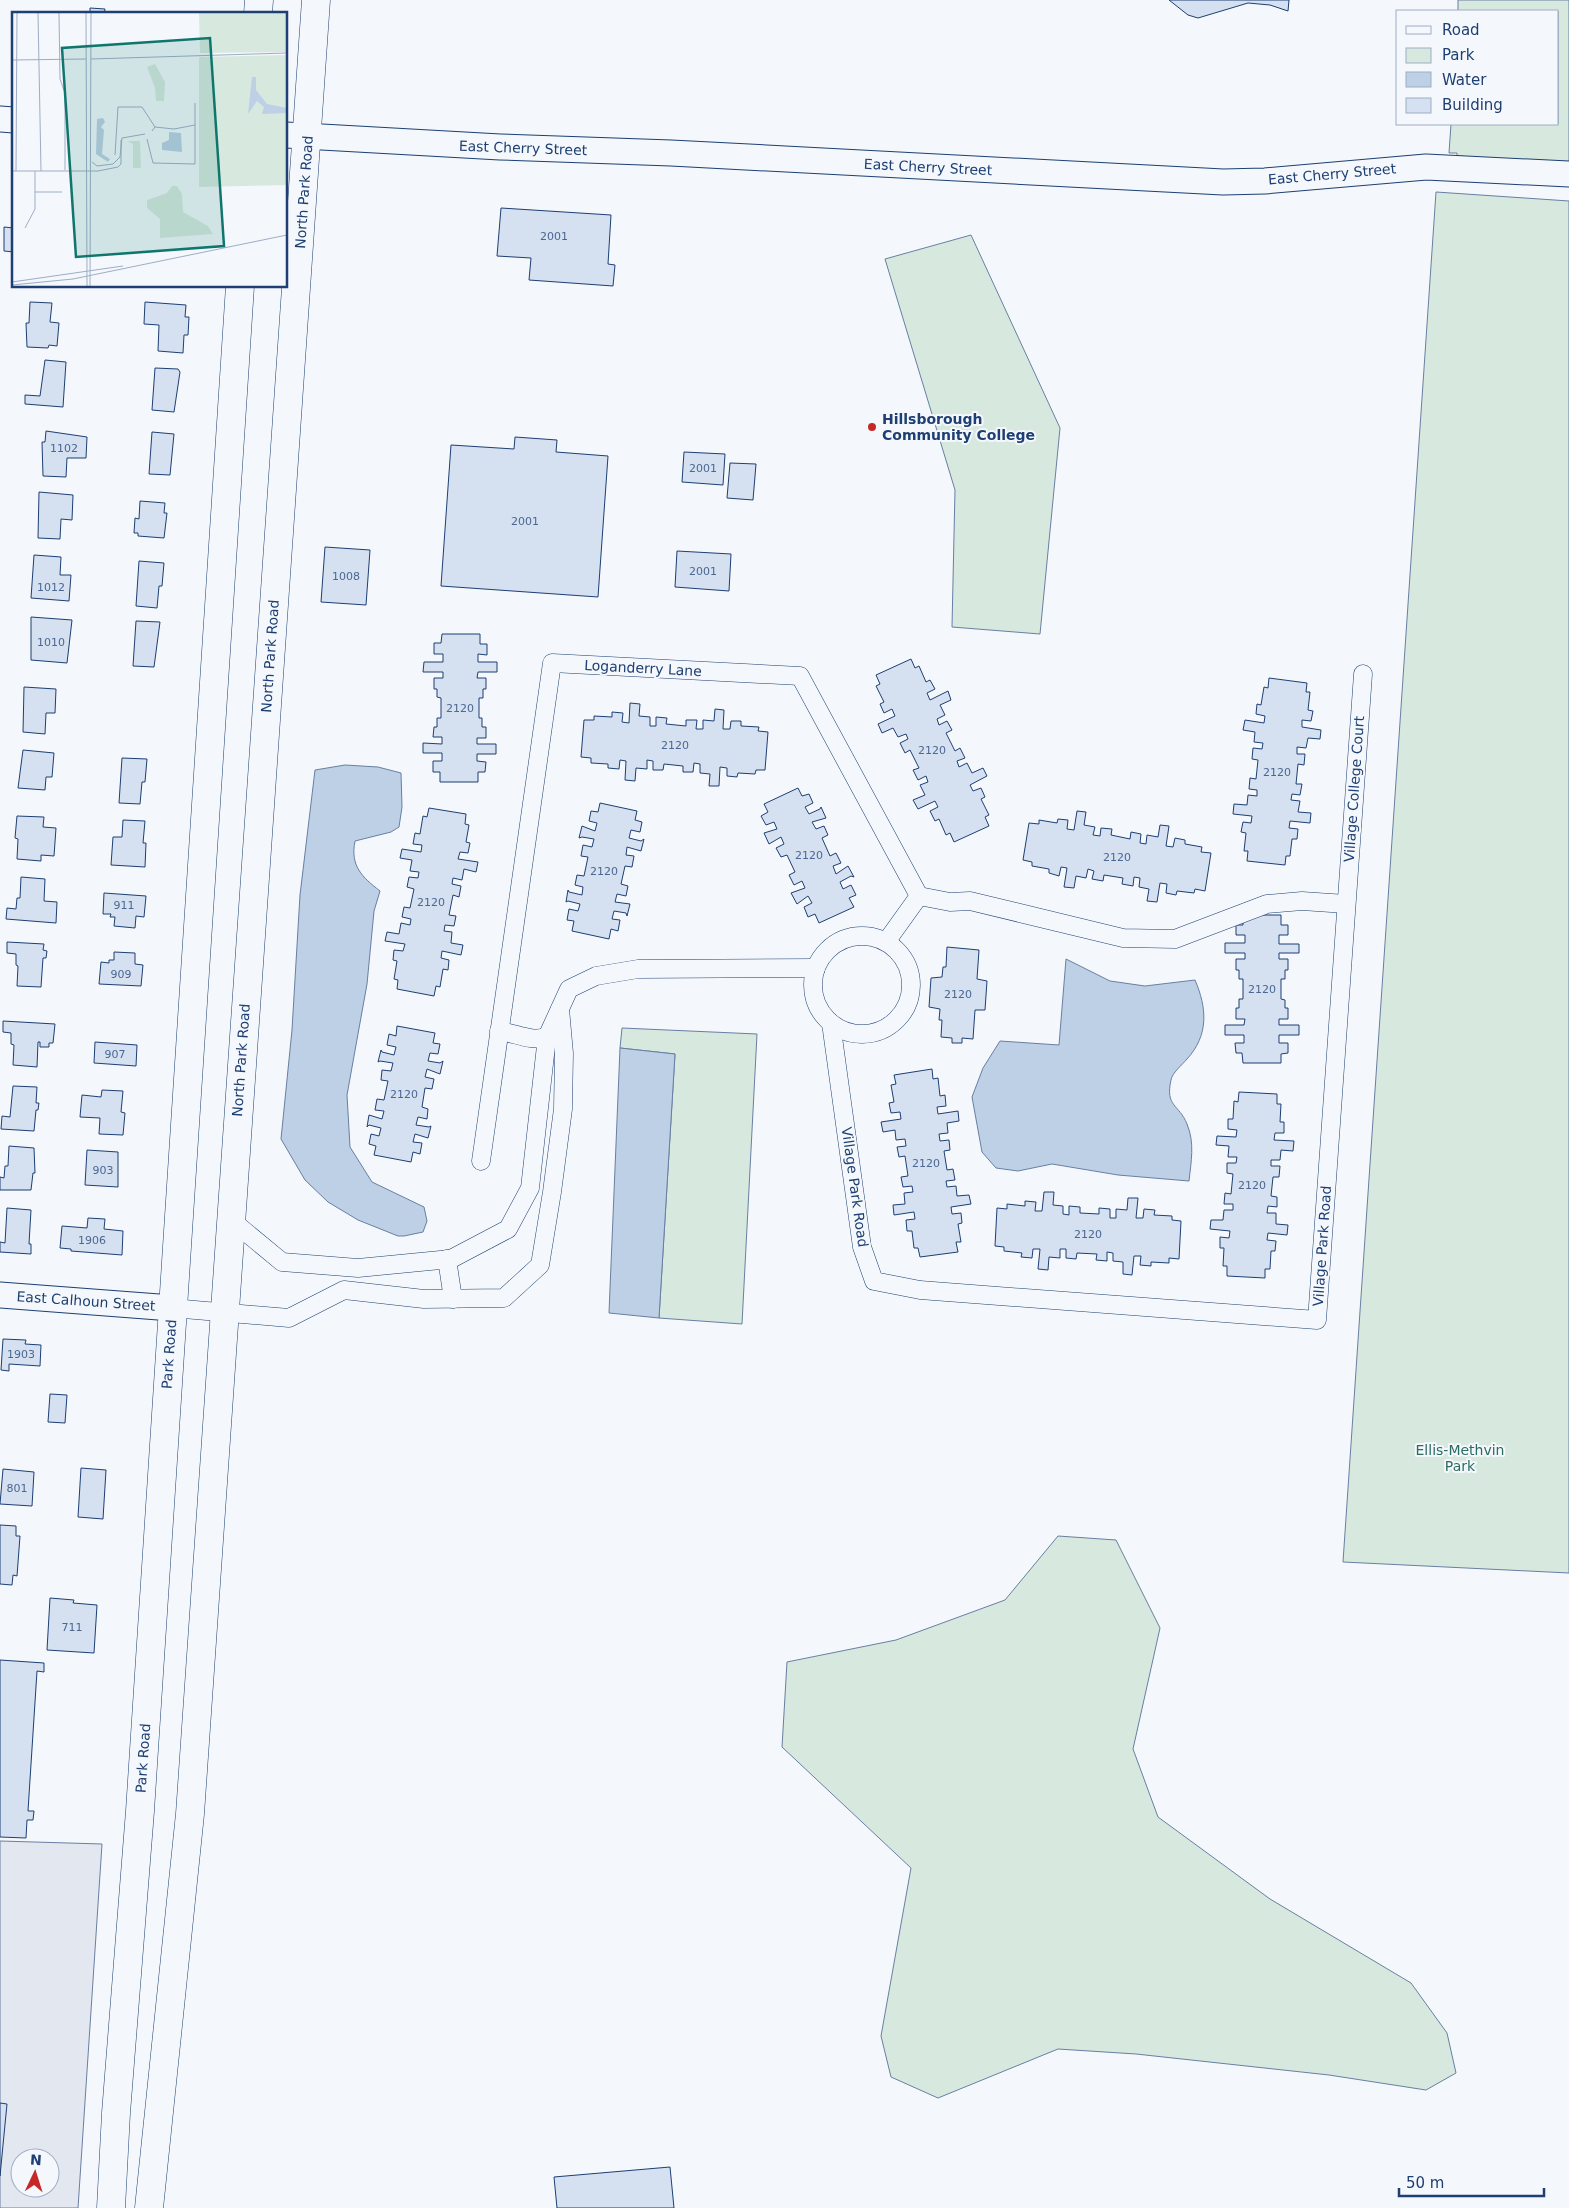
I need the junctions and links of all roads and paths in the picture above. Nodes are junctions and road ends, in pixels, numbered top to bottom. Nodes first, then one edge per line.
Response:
1 (316, 0) edge
2 (297, 135) edge
3 (1569, 174) edge
4 (288, 281) edge
5 (240, 288) edge
6 (288, 288) edge
7 (1363, 674) dead end
8 (919, 896) junction
9 (1346, 904) junction
10 (886, 942) junction
11 (816, 968) junction
12 (560, 1009) junction
13 (832, 1023) junction
14 (499, 1031) junction
15 (547, 1037) junction
16 (481, 1161) dead end
17 (526, 1196) junction
18 (551, 1200) junction
19 (230, 1219) junction
20 (447, 1259) junction
21 (345, 1267) junction
22 (344, 1290) junction
23 (0, 1295) edge
24 (453, 1299) junction
25 (172, 1308) junction
26 (224, 1312) junction
27 (111, 2208) edge
28 (149, 2208) edge

1 - 2 main road, North Park Road
2 - 3 street, East Cherry Street
2 - 4 main road, North Park Road
5 - 25 main road
6 - 19 main road, North Park Road
7 - 9 street, Village College Court
8 - 9 street
8 - 10 street
8 - 14 street, Loganderry Lane
9 - 13 street, Village Park Road
10 - 11 street
10 - 13 street
11 - 12 street
11 - 13 street
12 - 15 street
12 - 18 street
14 - 15 street
14 - 16 street, Loganderry Lane
15 - 17 street
17 - 18 street
17 - 20 street
18 - 24 street
19 - 21 street
19 - 26 main road, North Park Road
20 - 21 street
20 - 24 street
21 - 22 street
22 - 24 street
22 - 26 street
23 - 25 street, East Calhoun Street
25 - 26 street
25 - 27 main road, Park Road
26 - 28 main road

